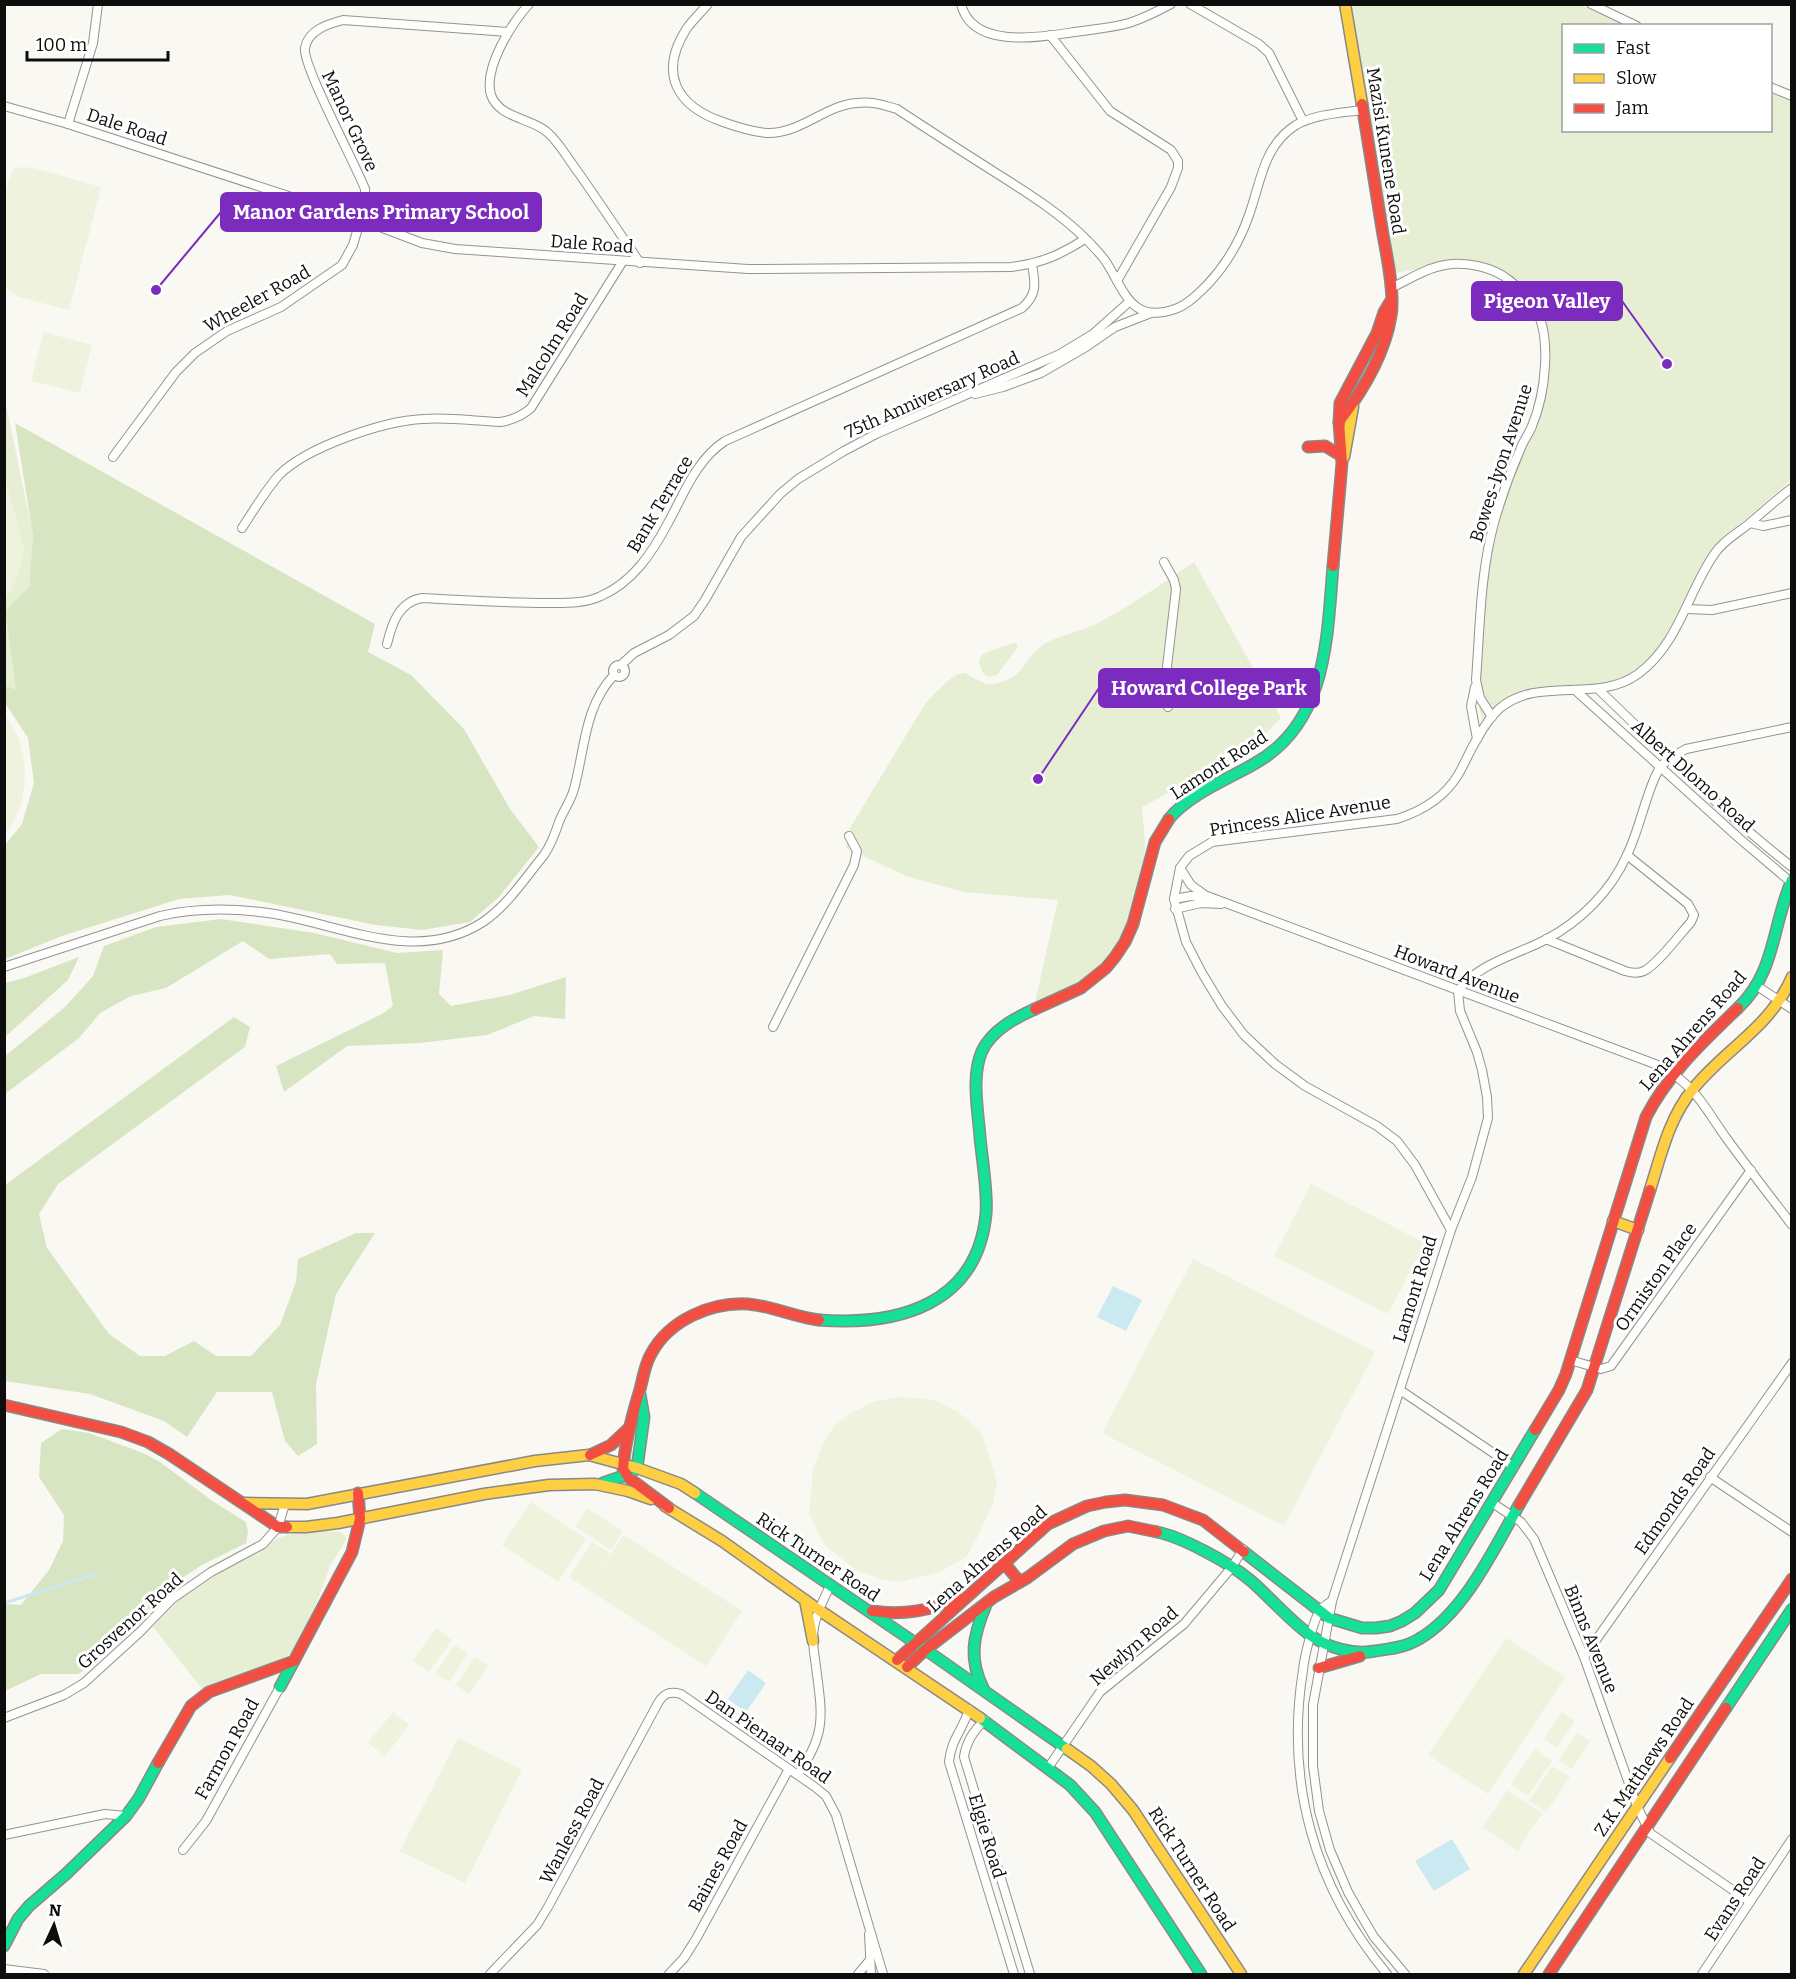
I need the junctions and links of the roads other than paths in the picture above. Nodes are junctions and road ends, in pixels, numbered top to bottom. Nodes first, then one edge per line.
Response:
1 (98, 4) edge
2 (529, 4) edge
3 (708, 4) edge
4 (961, 4) edge
5 (1172, 4) edge
6 (1190, 4) edge
7 (1345, 4) edge
8 (1591, 4) edge
9 (1633, 24) edge
10 (508, 32) junction
11 (1050, 35) junction
12 (1772, 88) edge
13 (1791, 96) edge
14 (4, 106) edge
15 (1362, 110) junction
16 (1303, 121) junction
17 (68, 124) junction
18 (359, 219) junction
19 (1085, 238) junction
20 (623, 261) junction
21 (640, 263) junction
22 (1032, 264) junction
23 (1117, 281) junction
24 (1391, 288) junction
25 (1129, 302) junction
26 (1390, 302) junction
27 (1153, 313) junction
28 (964, 397) junction
29 (1354, 402) junction
30 (1340, 404) joint
31 (1339, 422) junction
32 (1308, 447) dead end
33 (113, 457) dead end
34 (1341, 459) junction
35 (1791, 488) edge
36 (1791, 520) edge
37 (1750, 523) junction
38 (242, 528) dead end
39 (1164, 562) dead end
40 (1791, 593) edge
41 (1687, 609) junction
42 (387, 644) dead end
43 (1476, 685) junction
44 (1167, 688) junction
45 (1598, 689) junction
46 (1575, 690) junction
47 (1182, 698) dead end
48 (1168, 707) dead end
49 (1492, 717) junction
50 (1791, 727) edge
51 (1477, 739) junction
52 (1670, 758) junction
53 (1660, 767) junction
54 (849, 836) dead end
55 (1627, 855) junction
56 (1791, 867) edge
57 (1180, 868) junction
58 (1791, 882) edge
59 (1208, 896) junction
60 (1174, 899) junction
61 (1230, 905) junction
62 (1175, 909) junction
63 (1546, 939) junction
64 (4, 967) edge
65 (1791, 977) edge
66 (1757, 986) junction
67 (1458, 991) junction
68 (1781, 1001) junction
69 (1791, 1009) edge
70 (773, 1027) dead end
71 (1673, 1073) junction
72 (1692, 1088) junction
73 (1751, 1170) junction
74 (1613, 1221) junction
75 (1791, 1224) edge
76 (1451, 1230) junction
77 (1638, 1230) junction
78 (1570, 1359) junction
79 (1791, 1364) edge
80 (1594, 1367) junction
81 (640, 1390) junction
82 (1401, 1390) junction
83 (4, 1405) edge
84 (629, 1426) junction
85 (589, 1455) junction
86 (624, 1464) junction
87 (1514, 1467) junction
88 (638, 1468) junction
89 (626, 1475) junction
90 (1710, 1478) junction
91 (596, 1484) junction
92 (358, 1493) junction
93 (1491, 1502) junction
94 (243, 1503) junction
95 (285, 1504) junction
96 (669, 1508) junction
97 (1514, 1517) junction
98 (360, 1519) junction
99 (278, 1527) junction
100 (1791, 1533) edge
101 (1243, 1550) junction
102 (1004, 1563) junction
103 (1232, 1567) junction
104 (1791, 1579) edge
105 (1020, 1582) junction
106 (830, 1586) junction
107 (972, 1593) junction
108 (805, 1600) junction
109 (1332, 1601) junction
110 (987, 1602) junction
111 (1791, 1609) edge
112 (819, 1610) junction
113 (866, 1610) junction
114 (1319, 1610) junction
115 (1329, 1618) junction
116 (1311, 1636) junction
117 (813, 1641) junction
118 (914, 1642) junction
119 (1324, 1643) junction
120 (925, 1650) junction
121 (1372, 1653) junction
122 (1584, 1657) junction
123 (897, 1660) junction
124 (294, 1661) junction
125 (907, 1667) junction
126 (1319, 1668) junction
127 (266, 1673) junction
128 (280, 1688) junction
129 (668, 1693) joint
130 (987, 1693) junction
131 (969, 1709) junction
132 (4, 1718) edge
133 (985, 1720) junction
134 (1695, 1721) junction
135 (1710, 1731) junction
136 (1063, 1747) junction
137 (1048, 1767) junction
138 (789, 1769) junction
139 (798, 1774) junction
140 (1316, 1793) junction
141 (1302, 1795) junction
142 (976, 1796) junction
143 (960, 1800) junction
144 (1637, 1806) junction
145 (126, 1816) junction
146 (1646, 1827) junction
147 (4, 1836) edge
148 (1791, 1839) edge
149 (183, 1850) dead end
150 (1348, 1892) junction
151 (1336, 1898) junction
152 (1750, 1902) junction
153 (869, 1924) junction
154 (1556, 1926) junction
155 (1574, 1937) junction
156 (6, 1938) edge
157 (1393, 1959) junction
158 (869, 1961) junction
159 (4, 1969) edge
160 (1384, 1971) edge
161 (44, 1974) edge
162 (490, 1974) edge
163 (669, 1974) edge
164 (858, 1974) edge
165 (871, 1974) edge
166 (883, 1974) edge
167 (1014, 1974) edge
168 (1030, 1974) edge
169 (1201, 1974) edge
170 (1241, 1974) edge
171 (1405, 1974) edge
172 (1524, 1974) edge
173 (1549, 1974) edge
174 (1702, 1974) edge

1 - 17 street
2 - 10 street
3 - 19 street
4 - 11 street
5 - 11 street
6 - 16 street
7 - 15 main road, Mazisi Kunene Road
8 - 9 street
10 - 18 street, Manor Grove
10 - 21 street
11 - 23 street
12 - 13 street
14 - 17 street, Dale Road
15 - 16 street
15 - 24 main road, Mazisi Kunene Road
16 - 27 street
17 - 18 street, Dale Road
18 - 20 street, Dale Road
18 - 33 street, Wheeler Road
19 - 22 street, Dale Road
19 - 23 street
20 - 21 street, Dale Road
20 - 38 street, Malcolm Road
21 - 22 street, Dale Road
22 - 42 street, Bank Terrace
23 - 25 street
24 - 26 main road, Mazisi Kunene Road
24 - 43 street, Bowes-lyon Avenue
25 - 27 street
25 - 28 street, 75th Anniversary Road
26 - 29 main road, Mazisi Kunene Road
26 - 30 main road, Mazisi Kunene Road
27 - 28 street
28 - 64 street, 75th Anniversary Road
29 - 31 main road
29 - 34 main road, Lamont Road
30 - 31 main road, Lamont Road
31 - 34 main road, Lamont Road
32 - 34 main road
34 - 81 main road, Lamont Road
35 - 37 street, Princess Alice Avenue
36 - 37 street
37 - 41 street, Princess Alice Avenue
39 - 44 street
40 - 41 street
41 - 45 street, Princess Alice Avenue
43 - 49 street
43 - 51 street, Bowes-lyon Avenue
44 - 47 street
44 - 48 street
45 - 46 street, Princess Alice Avenue
45 - 52 street, Albert Dlomo Road
46 - 49 street, Princess Alice Avenue
46 - 53 street, Albert Dlomo Road
49 - 51 street, Princess Alice Avenue
50 - 52 street
51 - 57 street, Princess Alice Avenue
52 - 53 street
52 - 56 street, Albert Dlomo Road
53 - 55 street
53 - 58 street, Albert Dlomo Road
54 - 70 street
55 - 63 street
55 - 63 street
57 - 59 street, Howard Avenue
57 - 60 street
58 - 66 main road, Lena Ahrens Road
59 - 60 street, Howard Avenue
59 - 61 street, Howard Avenue
60 - 62 street
61 - 62 street, Howard Avenue
61 - 67 street, Howard Avenue
62 - 76 street, Lamont Road
63 - 67 street
65 - 68 main road, Lena Ahrens Road
66 - 68 street
66 - 71 main road, Lena Ahrens Road
67 - 71 street, Howard Avenue
67 - 76 street
68 - 69 street
68 - 72 main road, Lena Ahrens Road
71 - 72 street, Howard Avenue
71 - 74 main road, Lena Ahrens Road
72 - 73 street, Howard Avenue
72 - 77 main road, Lena Ahrens Road
73 - 75 street, Howard Avenue
73 - 80 street, Ormiston Place
74 - 77 main road
74 - 78 main road, Lena Ahrens Road
76 - 82 street, Lamont Road
77 - 80 main road, Lena Ahrens Road
78 - 80 street
78 - 87 main road, Lena Ahrens Road
79 - 90 street, Edmonds Road
80 - 97 main road, Lena Ahrens Road
81 - 84 main road
81 - 88 main road
82 - 87 street
82 - 109 street, Lamont Road
83 - 94 main road
84 - 85 main road
84 - 86 main road
85 - 86 main road, Rick Turner Road
85 - 92 main road, Rick Turner Road
86 - 88 main road, Rick Turner Road
86 - 89 main road
87 - 93 main road, Lena Ahrens Road
88 - 89 main road
88 - 106 main road, Rick Turner Road
89 - 91 main road
89 - 96 main road
90 - 100 street
90 - 122 street, Edmonds Road
91 - 96 main road
91 - 98 main road
92 - 95 main road, Rick Turner Road
92 - 98 main road, Farmon Road
93 - 97 street, Binns Avenue
93 - 115 main road, Lena Ahrens Road
94 - 95 main road, Rick Turner Road
94 - 99 main road
95 - 99 street, Grosvenor Road
96 - 108 main road
97 - 121 main road, Lena Ahrens Road
97 - 122 street, Binns Avenue
98 - 99 main road
98 - 124 main road, Farmon Road
99 - 132 street, Grosvenor Road
101 - 102 main road, Lena Ahrens Road
101 - 103 street, Newlyn Road
101 - 114 main road, Lena Ahrens Road
102 - 105 main road
102 - 107 main road, Lena Ahrens Road
103 - 105 main road, Lena Ahrens Road
103 - 116 main road, Lena Ahrens Road
103 - 136 street, Newlyn Road
104 - 134 main road, Z.K. Matthews Road
105 - 110 main road, Lena Ahrens Road
106 - 112 street
106 - 113 main road, Rick Turner Road
107 - 113 main road
107 - 118 main road, Lena Ahrens Road
108 - 112 main road
108 - 117 main road
109 - 114 street
109 - 115 street, Lamont Road
110 - 120 main road, Lena Ahrens Road
110 - 130 main road
111 - 135 main road, Z.K. Matthews Road
112 - 117 street
112 - 123 main road
113 - 118 main road, Rick Turner Road
114 - 115 main road, Lena Ahrens Road
114 - 116 street
115 - 119 street, Lamont Road
116 - 119 main road, Lena Ahrens Road
116 - 141 street
117 - 139 street
118 - 120 main road, Rick Turner Road
118 - 123 main road, Lena Ahrens Road
119 - 121 main road, Lena Ahrens Road
119 - 126 street, Lamont Road
120 - 125 main road, Lena Ahrens Road
120 - 130 main road, Rick Turner Road
121 - 126 main road
122 - 144 street, Binns Avenue
123 - 125 main road
124 - 127 main road
124 - 128 main road, Farmon Road
125 - 131 main road
126 - 140 street, Lamont Road
127 - 128 main road
127 - 145 main road
128 - 149 street, Farmon Road
129 - 138 street, Dan Pienaar Road
129 - 162 street, Wanless Road
130 - 136 main road, Rick Turner Road
131 - 133 main road
131 - 143 street, Elgie Road
133 - 137 main road
133 - 142 street, Elgie Road
134 - 135 main road
134 - 144 main road, Z.K. Matthews Road
135 - 146 main road, Z.K. Matthews Road
136 - 137 street, Newlyn Road
136 - 170 main road, Rick Turner Road
137 - 169 main road
138 - 139 street, Dan Pienaar Road
138 - 163 street, Baines Road
139 - 153 street, Dan Pienaar Road
140 - 141 street
140 - 150 street, Lamont Road
141 - 151 street
142 - 143 street
142 - 168 street, Elgie Road
143 - 167 street, Elgie Road
144 - 146 street, Binns Avenue
144 - 154 main road, Z.K. Matthews Road
145 - 147 street
145 - 156 main road
146 - 152 street
146 - 155 main road, Z.K. Matthews Road
148 - 152 street, Evans Road
150 - 151 street
150 - 157 street, Lamont Road
151 - 160 street
152 - 174 street, Evans Road
153 - 158 street, Dan Pienaar Road
153 - 166 street, Dan Pienaar Road
154 - 155 main road
154 - 172 main road, Z.K. Matthews Road
155 - 173 main road, Z.K. Matthews Road
157 - 160 street
157 - 171 street, Lamont Road
158 - 164 street
158 - 165 street, Dan Pienaar Road
159 - 161 street

